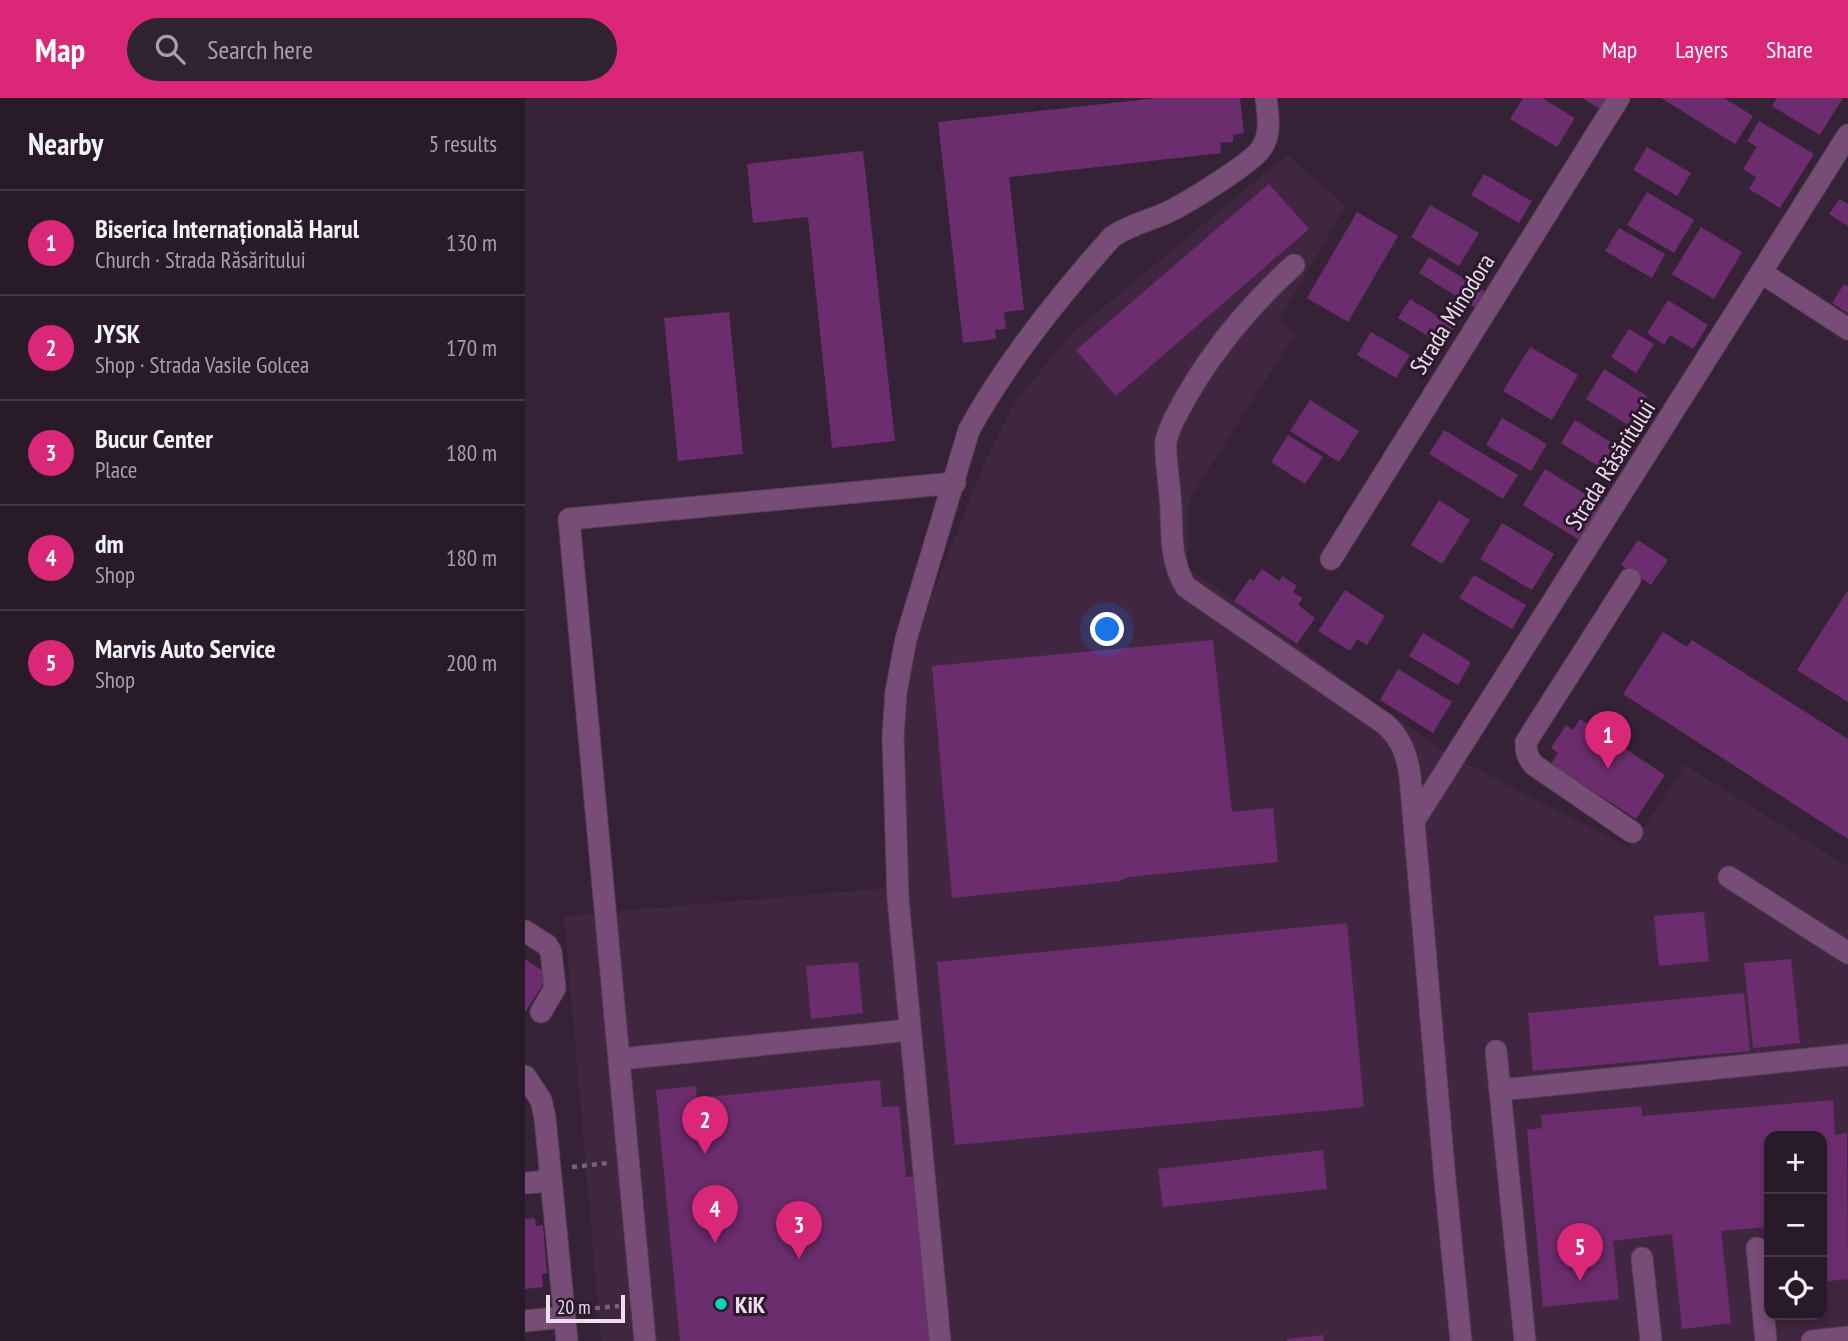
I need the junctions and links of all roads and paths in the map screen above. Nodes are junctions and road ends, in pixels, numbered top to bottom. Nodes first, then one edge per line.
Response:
1 (1266, 98) edge
2 (1619, 98) edge
3 (1848, 135) edge
4 (1294, 265) dead end
5 (1762, 273) junction
6 (1848, 329) edge
7 (955, 483) junction
8 (1331, 559) dead end
9 (1630, 579) dead end
10 (1414, 821) junction
11 (1632, 832) dead end
12 (1729, 877) dead end
13 (525, 931) edge
14 (1848, 953) edge
15 (541, 1012) dead end
16 (910, 1030) junction
17 (1496, 1051) dead end
18 (1848, 1055) edge
19 (620, 1059) junction
20 (525, 1076) edge
21 (1500, 1090) junction
22 (629, 1161) junction
23 (550, 1175) junction
24 (525, 1183) edge
25 (1756, 1248) dead end
26 (1642, 1258) dead end
27 (642, 1303) junction
28 (564, 1314) junction
29 (525, 1321) edge
30 (1848, 1337) edge
31 (566, 1341) edge
32 (645, 1341) edge
33 (940, 1341) edge
34 (1461, 1341) edge
35 (1525, 1341) edge
36 (1651, 1341) edge
37 (1766, 1341) edge
38 (1812, 1341) edge

1 - 7 street
2 - 8 street, Strada Minodora
3 - 5 street, Strada Răsăritului
4 - 10 street
5 - 6 street
5 - 10 street, Strada Răsăritului
7 - 16 street
7 - 19 street
9 - 11 street
10 - 34 street
12 - 14 street
13 - 15 street
16 - 19 street
16 - 33 street
17 - 21 street
18 - 21 street
19 - 22 street
20 - 23 street
21 - 35 street
22 - 23 path
22 - 27 street
23 - 24 street
23 - 28 street
25 - 37 street
26 - 36 street
27 - 28 path
27 - 32 street
28 - 29 street
28 - 31 street
30 - 38 street

